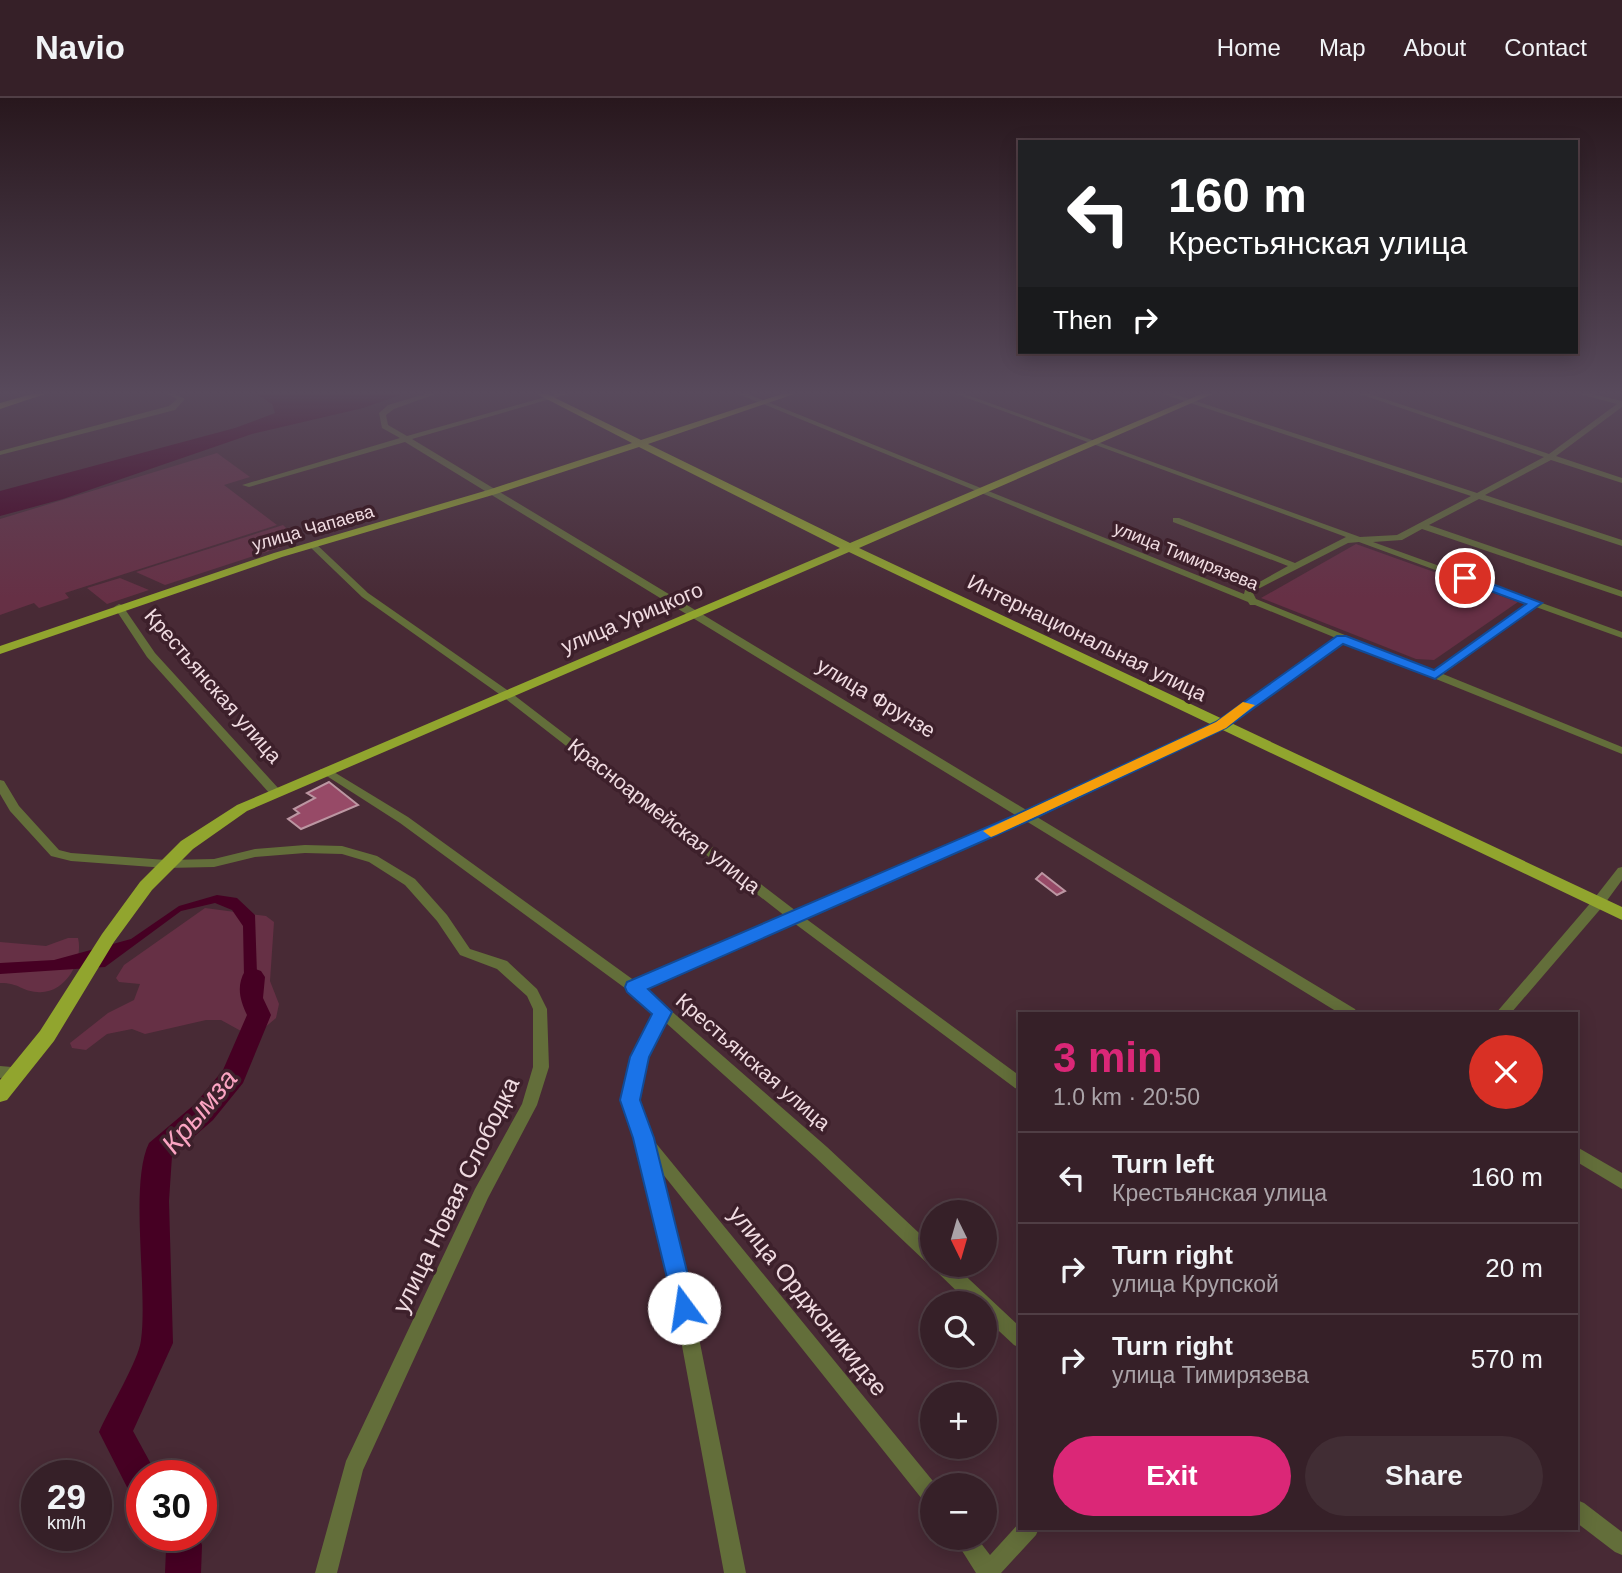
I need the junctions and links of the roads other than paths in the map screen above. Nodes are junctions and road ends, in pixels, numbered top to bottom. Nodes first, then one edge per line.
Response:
1 (326, 461) edge
2 (440, 461) edge
3 (585, 461) edge
4 (675, 461) edge
5 (909, 461) edge
6 (1054, 461) edge
7 (1145, 461) edge
8 (1374, 461) edge
9 (1543, 461) edge
10 (1562, 461) edge
11 (1622, 481) edge
12 (246, 485) dead end
13 (984, 491) junction
14 (492, 492) junction
15 (1479, 496) junction
16 (1176, 520) dead end
17 (1422, 526) junction
18 (1356, 538) junction
19 (1399, 538) junction
20 (1622, 543) edge
21 (312, 545) junction
22 (850, 548) junction
23 (1406, 556) junction
24 (1295, 566) junction
25 (1622, 594) edge
26 (1253, 603) junction
27 (1535, 603) junction
28 (119, 607) junction
29 (697, 614) junction
30 (1622, 635) edge
31 (1342, 639) junction
32 (0, 650) edge
33 (1435, 675) junction
34 (506, 694) junction
35 (1221, 725) junction
36 (1622, 751) edge
37 (325, 771) junction
38 (0, 784) edge
39 (275, 792) junction
40 (1028, 816) junction
41 (166, 864) junction
42 (1622, 871) edge
43 (1598, 903) junction
44 (1622, 914) edge
45 (793, 916) junction
46 (634, 987) junction
47 (663, 1012) junction
48 (1348, 1012) edge
49 (1504, 1012) edge
50 (9, 1072) edge
51 (1018, 1083) edge
52 (0, 1094) edge
53 (643, 1138) junction
54 (1578, 1155) edge
55 (1622, 1182) edge
56 (920, 1245) edge
57 (956, 1278) edge
58 (969, 1291) edge
59 (997, 1317) edge
60 (1018, 1337) edge
61 (920, 1481) edge
62 (1578, 1511) edge
63 (1026, 1530) edge
64 (1622, 1545) edge
65 (972, 1550) edge
66 (988, 1572) edge
67 (326, 1573) edge
68 (734, 1573) edge

1 - 12 street
2 - 14 street, улица Фрунзе
3 - 14 main road, улица Чапаева
4 - 22 main road, Интернациональная улица
5 - 13 street, улица Тимирязева
6 - 13 main road, улица Урицкого
7 - 18 street
8 - 15 street
9 - 15 street
10 - 11 street
13 - 22 main road, улица Урицкого
13 - 26 street, улица Тимирязева
14 - 21 main road, улица Чапаева
14 - 29 street, улица Фрунзе
15 - 17 street
15 - 20 street
16 - 24 street
17 - 19 street
17 - 25 street
18 - 19 street
18 - 23 street
18 - 24 street
19 - 23 street
21 - 28 main road, улица Чапаева
21 - 34 street, Красноармейская улица
22 - 29 main road, улица Урицкого
22 - 35 main road, Интернациональная улица
23 - 27 street
24 - 26 street
26 - 31 street, улица Тимирязева
27 - 30 street
27 - 33 street
28 - 32 main road, улица Чапаева
28 - 39 street, Крестьянская улица
29 - 34 main road, улица Урицкого
29 - 40 street, улица Фрунзе
31 - 33 street, улица Тимирязева
31 - 35 street
33 - 36 street, улица Тимирязева
34 - 37 main road, улица Урицкого
34 - 45 street, Красноармейская улица
35 - 40 street
35 - 43 main road, Интернациональная улица
37 - 39 main road, улица Урицкого
37 - 46 street, Крестьянская улица
38 - 41 street, улица Новая Слободка
39 - 41 main road, улица Урицкого
40 - 45 street
40 - 48 street, улица Фрунзе
41 - 50 main road, улица Урицкого
41 - 67 street, улица Новая Слободка
42 - 43 street
43 - 44 main road, Интернациональная улица
43 - 49 street
45 - 46 street
45 - 51 street, Красноармейская улица
46 - 47 street, Крестьянская улица
47 - 53 street
47 - 56 street, Крестьянская улица
50 - 52 main road, улица Урицкого
53 - 61 street, улица Орджоникидзе
53 - 68 street
54 - 55 street
57 - 58 street
59 - 60 street
62 - 64 street
63 - 66 street
65 - 66 street

